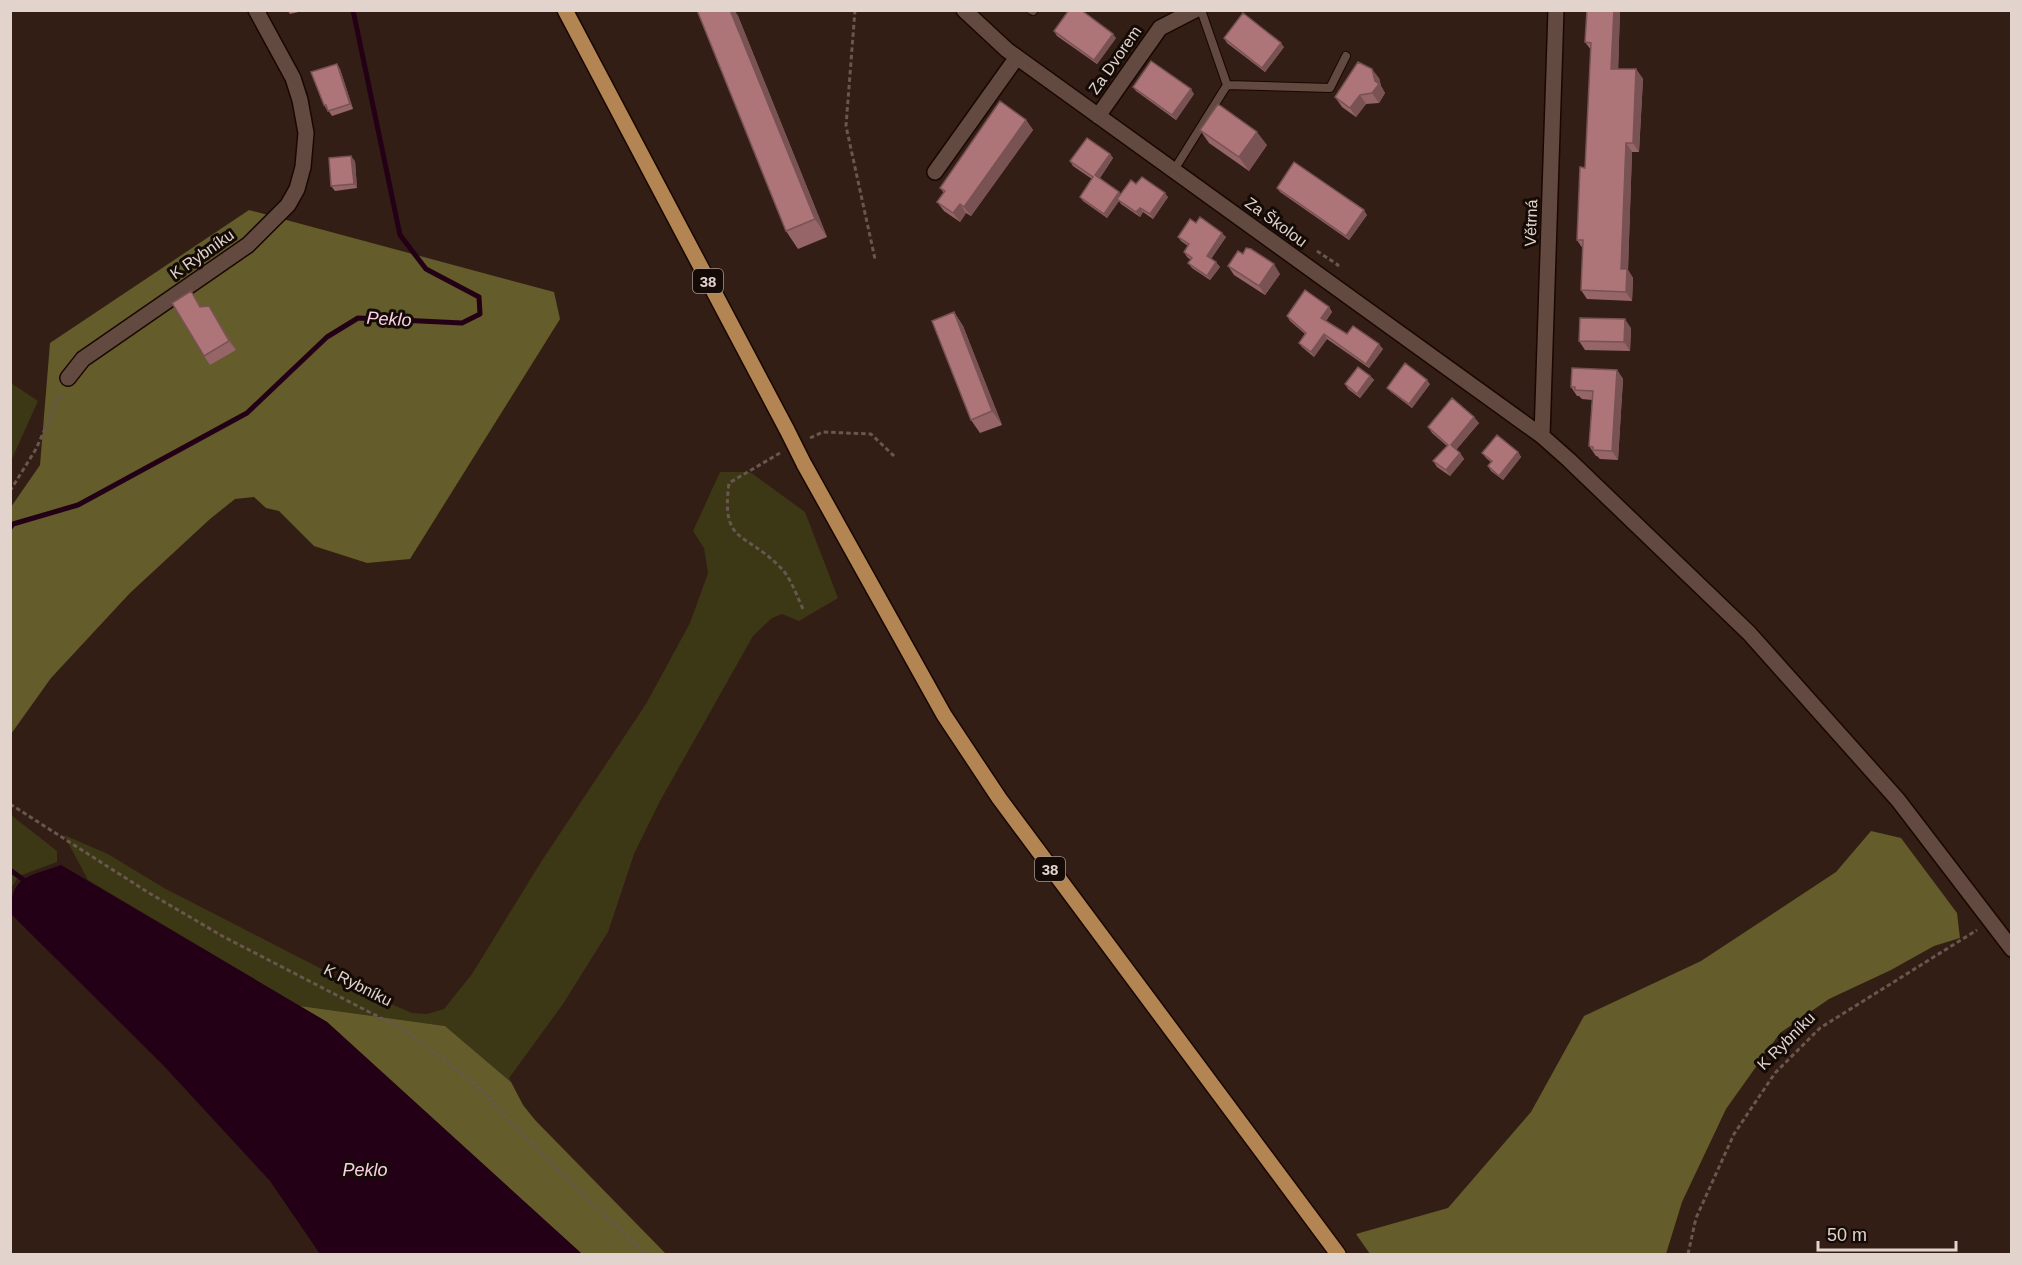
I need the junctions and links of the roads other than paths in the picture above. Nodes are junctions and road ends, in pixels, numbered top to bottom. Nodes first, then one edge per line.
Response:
1 (256, 10) edge
2 (565, 10) edge
3 (964, 10) edge
4 (1195, 10) edge
5 (1201, 10) edge
6 (1556, 10) edge
7 (1346, 56) dead end
8 (1017, 57) junction
9 (1227, 84) junction
10 (1098, 116) junction
11 (1174, 170) junction
12 (935, 172) dead end
13 (68, 378) road end
14 (1542, 436) junction
15 (2012, 949) edge
16 (1336, 1252) edge

1 - 13 street, K Rybníku
2 - 16 main road, 38, bridge
3 - 8 street, Za Školou
4 - 10 street, Za Dvorem
5 - 9 lane
6 - 14 street, Větrná
7 - 9 lane
8 - 10 street, Za Školou
8 - 12 street
9 - 11 lane
10 - 11 street, Za Školou
11 - 14 street, Za Školou
14 - 15 street, Za Školou

